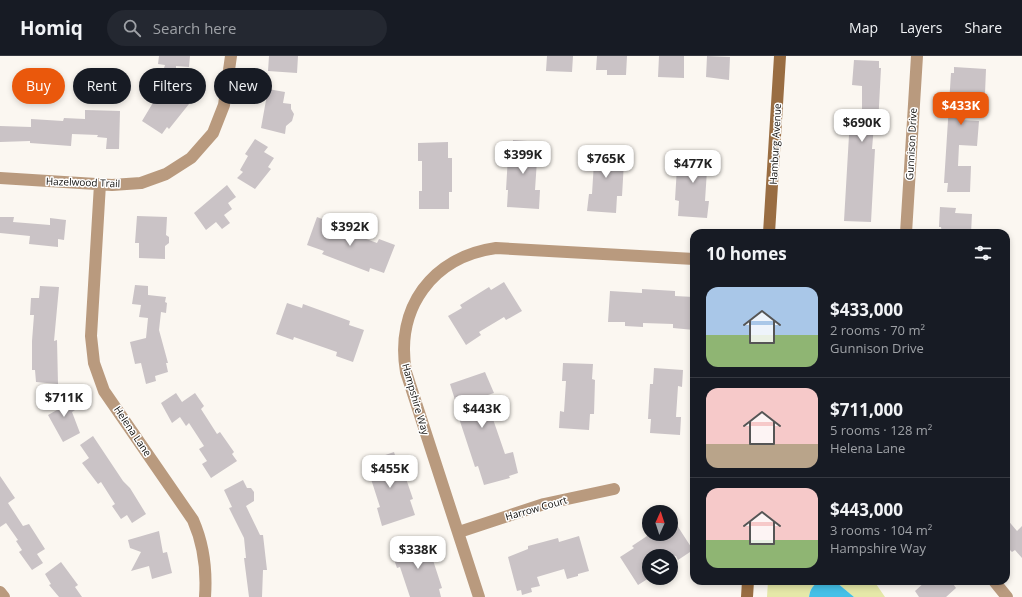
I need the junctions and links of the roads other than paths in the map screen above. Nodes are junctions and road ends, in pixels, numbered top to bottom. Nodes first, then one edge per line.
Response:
1 (231, 56) edge
2 (780, 56) edge
3 (917, 56) edge
4 (0, 178) edge
5 (100, 184) junction
6 (769, 229) edge
7 (906, 229) edge
8 (690, 259) edge
9 (614, 489) dead end
10 (459, 532) junction
11 (748, 585) edge
12 (997, 585) edge
13 (0, 592) edge
14 (4, 597) edge
15 (205, 597) edge
16 (480, 597) edge
17 (747, 597) edge
18 (1007, 597) edge

1 - 5 street, Hazelwood Trail
2 - 6 street, Hamburg Avenue
3 - 7 street, Gunnison Drive
4 - 5 street, Hazelwood Trail
5 - 15 street, Helena Lane
8 - 10 street, Hampshire Way
9 - 10 street, Harrow Court
10 - 16 street, Hampshire Way
11 - 17 street
12 - 18 street
13 - 14 street

